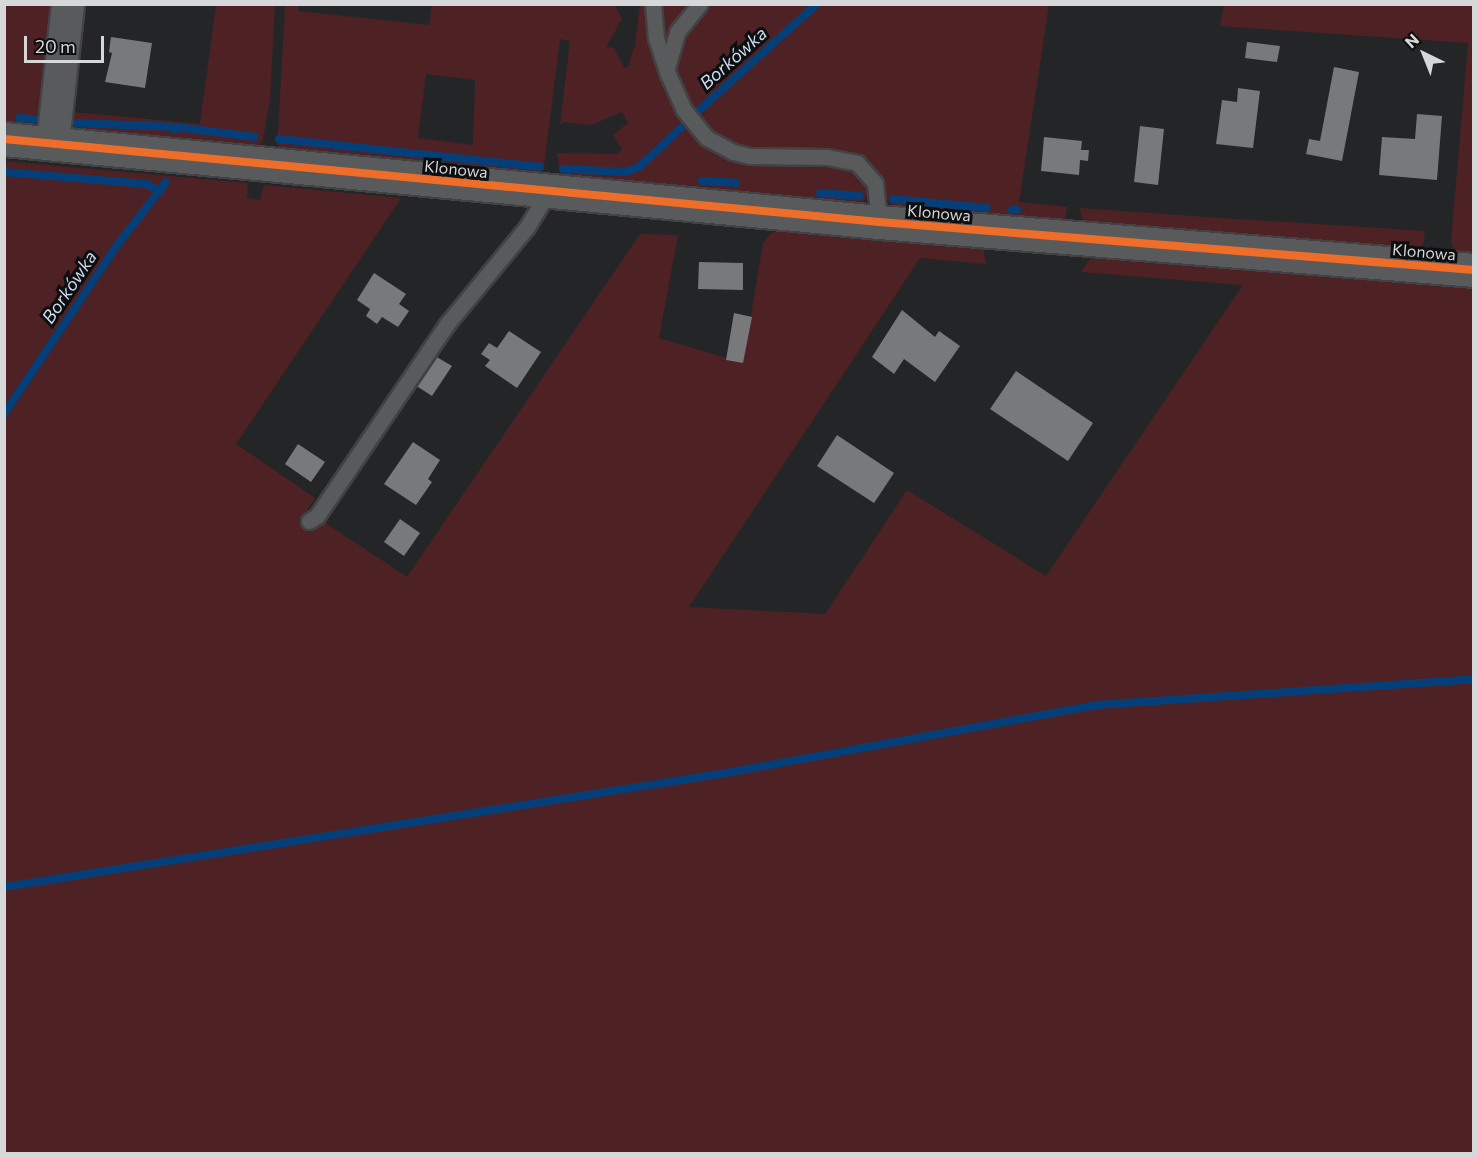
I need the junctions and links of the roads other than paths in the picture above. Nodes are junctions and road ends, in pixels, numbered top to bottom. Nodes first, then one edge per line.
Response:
1 (68, 4) edge
2 (653, 4) edge
3 (700, 4) edge
4 (668, 74) junction
5 (4, 139) edge
6 (54, 144) junction
7 (549, 191) junction
8 (879, 222) junction
9 (1473, 270) edge
10 (309, 520) dead end

1 - 6 street
2 - 4 lane
3 - 4 lane
4 - 8 lane
5 - 6 street, Klonowa
6 - 7 street, Klonowa
7 - 8 street, Klonowa
7 - 10 lane
8 - 9 street, Klonowa

